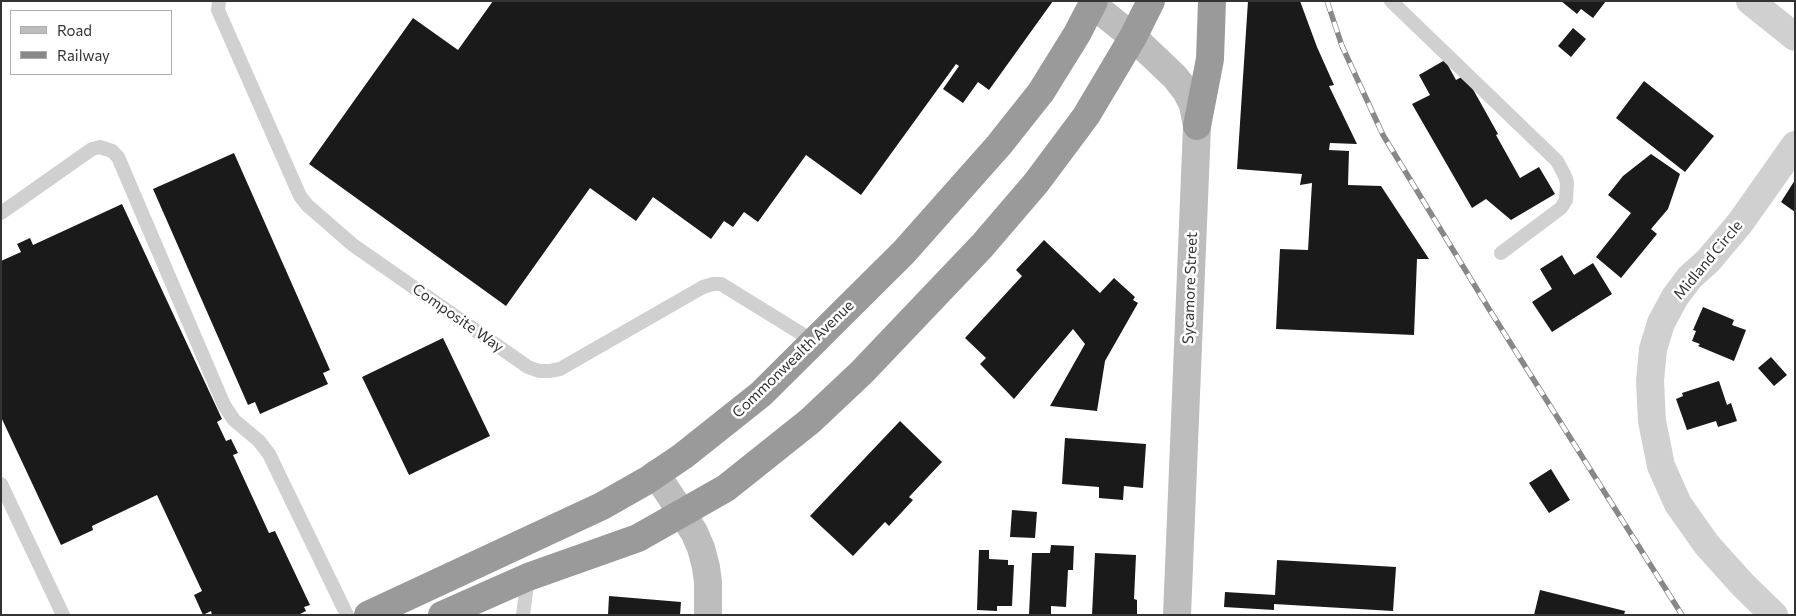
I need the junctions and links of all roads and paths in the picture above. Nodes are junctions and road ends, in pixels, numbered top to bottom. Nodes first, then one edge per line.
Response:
1 (219, 1) edge
2 (1151, 1) edge
3 (1212, 1) edge
4 (1391, 1) edge
5 (1750, 1) edge
6 (1093, 3) edge
7 (1133, 37) junction
8 (1795, 37) edge
9 (1197, 126) junction
10 (1795, 145) edge
11 (1, 213) edge
12 (1501, 252) dead end
13 (815, 342) junction
14 (656, 474) junction
15 (1, 484) edge
16 (682, 514) junction
17 (528, 577) junction
18 (63, 615) edge
19 (347, 615) edge
20 (368, 615) edge
21 (442, 615) edge
22 (523, 615) edge
23 (708, 615) edge
24 (1177, 615) edge
25 (1774, 615) edge

1 - 13 lane, Composite Way
2 - 7 highway
3 - 9 highway
4 - 12 lane
5 - 8 street
6 - 7 street, Sycamore Street
6 - 13 highway, Commonwealth Avenue
7 - 9 street, Sycamore Street
7 - 16 highway
9 - 24 street, Sycamore Street
10 - 25 street, Midland Circle
11 - 19 lane
13 - 14 highway, Commonwealth Avenue
14 - 16 street
14 - 20 highway, Commonwealth Avenue
15 - 18 lane
16 - 17 highway
16 - 23 street
17 - 21 highway
17 - 22 lane

